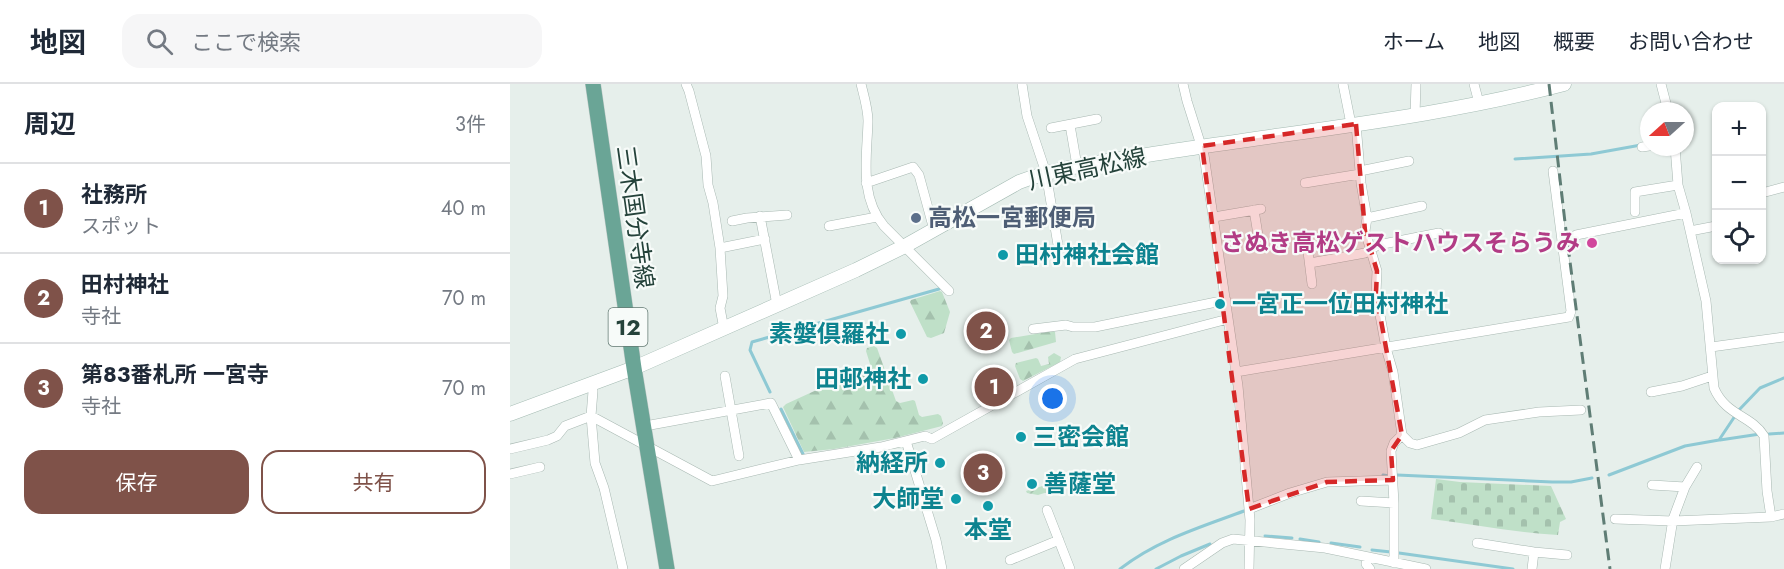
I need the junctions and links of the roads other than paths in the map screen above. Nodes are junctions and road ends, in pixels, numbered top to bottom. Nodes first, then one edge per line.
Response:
1 (593, 84) edge
2 (686, 84) edge
3 (861, 84) edge
4 (1022, 84) edge
5 (1183, 84) edge
6 (1342, 84) edge
7 (1416, 84) edge
8 (1474, 84) edge
9 (1564, 84) edge
10 (1661, 84) edge
11 (1666, 102) edge
12 (1479, 103) junction
13 (1415, 115) junction
14 (1097, 119) dead end
15 (1354, 124) junction
16 (1070, 125) junction
17 (1051, 128) dead end
18 (1202, 146) junction
19 (1676, 156) edge
20 (1409, 161) dead end
21 (1077, 166) junction
22 (1553, 171) dead end
23 (1046, 173) junction
24 (1360, 173) junction
25 (866, 183) junction
26 (1305, 183) dead end
27 (1678, 185) junction
28 (1784, 187) edge
29 (1766, 192) edge
30 (1422, 206) dead end
31 (1635, 212) dead end
32 (1686, 213) junction
33 (787, 214) dead end
34 (760, 216) junction
35 (877, 217) junction
36 (1214, 217) junction
37 (1367, 218) junction
38 (732, 221) dead end
39 (829, 226) dead end
40 (1712, 227) edge
41 (934, 230) junction
42 (1690, 231) junction
43 (1439, 233) dead end
44 (1576, 234) dead end
45 (765, 238) junction
46 (1259, 241) dead end
47 (1307, 244) dead end
48 (1058, 245) dead end
49 (905, 246) junction
50 (720, 248) junction
51 (1371, 250) junction
52 (1310, 263) junction
53 (1312, 285) dead end
54 (949, 291) dead end
55 (1226, 300) junction
56 (777, 305) junction
57 (1228, 319) junction
58 (724, 329) junction
59 (1033, 329) dead end
60 (1784, 337) edge
61 (1713, 346) junction
62 (1386, 348) junction
63 (634, 368) junction
64 (1236, 372) junction
65 (725, 376) dead end
66 (1712, 376) junction
67 (591, 385) junction
68 (1651, 392) dead end
69 (731, 409) junction
70 (1581, 410) dead end
71 (510, 414) edge
72 (591, 416) junction
73 (645, 426) junction
74 (1402, 435) junction
75 (906, 441) junction
76 (648, 447) junction
77 (510, 449) edge
78 (739, 456) dead end
79 (799, 460) junction
80 (1697, 466) dead end
81 (540, 467) dead end
82 (510, 474) edge
83 (1393, 480) junction
84 (1652, 485) dead end
85 (1685, 487) junction
86 (1361, 501) dead end
87 (1394, 503) junction
88 (1249, 509) junction
89 (1047, 510) dead end
90 (1784, 514) edge
91 (1771, 517) junction
92 (1615, 519) dead end
93 (1673, 521) junction
94 (1059, 540) junction
95 (1249, 541) junction
96 (1478, 543) dead end
97 (1534, 552) junction
98 (1567, 555) dead end
99 (1367, 557) junction
100 (1010, 560) dead end
101 (1394, 563) junction
102 (623, 569) edge
103 (667, 569) edge
104 (942, 569) edge
105 (1070, 569) edge
106 (1184, 569) edge
107 (1249, 569) edge
108 (1370, 569) edge
109 (1426, 569) edge
110 (1532, 569) edge
111 (1665, 569) edge

1 - 63 main road, 三木国分寺線 / 12
2 - 50 street
3 - 25 street
4 - 23 street
5 - 18 street
6 - 15 street
7 - 13 street
8 - 12 street
9 - 12 main road, 川東高松線
10 - 11 street
12 - 13 main road, 川東高松線
13 - 15 main road, 川東高松線
14 - 16 street
15 - 18 main road, 川東高松線
15 - 24 street
16 - 17 street
16 - 21 street
18 - 21 main road, 川東高松線
18 - 36 street
19 - 27 street
20 - 24 street
21 - 23 main road, 川東高松線
22 - 62 street
23 - 41 main road, 川東高松線
23 - 48 street
24 - 26 street
24 - 37 street
25 - 35 street
25 - 41 street
27 - 31 street
27 - 32 street
28 - 29 street
30 - 37 street
32 - 42 street
32 - 44 street
33 - 34 street
34 - 38 street
34 - 45 street
35 - 39 street
35 - 49 street
36 - 46 street
36 - 55 street
37 - 51 street
40 - 42 street
41 - 49 main road, 川東高松線
42 - 61 street
43 - 51 street
45 - 50 street
45 - 56 street
47 - 52 street
49 - 54 street
49 - 56 main road, 川東高松線
50 - 58 street
51 - 52 street
51 - 62 street
52 - 53 street
55 - 57 street
55 - 59 street
56 - 58 main road, 川東高松線
57 - 64 street
57 - 75 street
58 - 63 main road, 川東高松線
60 - 61 street
61 - 66 street
62 - 64 street
62 - 74 street
63 - 67 main road, 川東高松線
63 - 73 main road, 三木国分寺線 / 12
64 - 88 street
65 - 69 street
66 - 68 street
66 - 91 street
67 - 71 main road, 川東高松線
67 - 72 street
69 - 73 street
69 - 78 street
69 - 79 street
70 - 74 street
72 - 76 street
72 - 77 street
72 - 102 street
73 - 76 main road, 三木国分寺線 / 12
74 - 83 street
75 - 79 street
75 - 104 street
76 - 79 street
76 - 103 main road, 三木国分寺線 / 12
80 - 85 street
81 - 82 street
83 - 87 street
83 - 88 street
84 - 85 street
85 - 93 street
86 - 87 street
87 - 101 street
88 - 95 street
89 - 94 street
90 - 91 street
91 - 93 street
92 - 93 street
93 - 111 street
94 - 100 street
94 - 105 street
95 - 99 street
95 - 106 street
95 - 107 street
96 - 97 street
97 - 98 street
97 - 110 street
99 - 101 street
99 - 108 street
101 - 109 street

